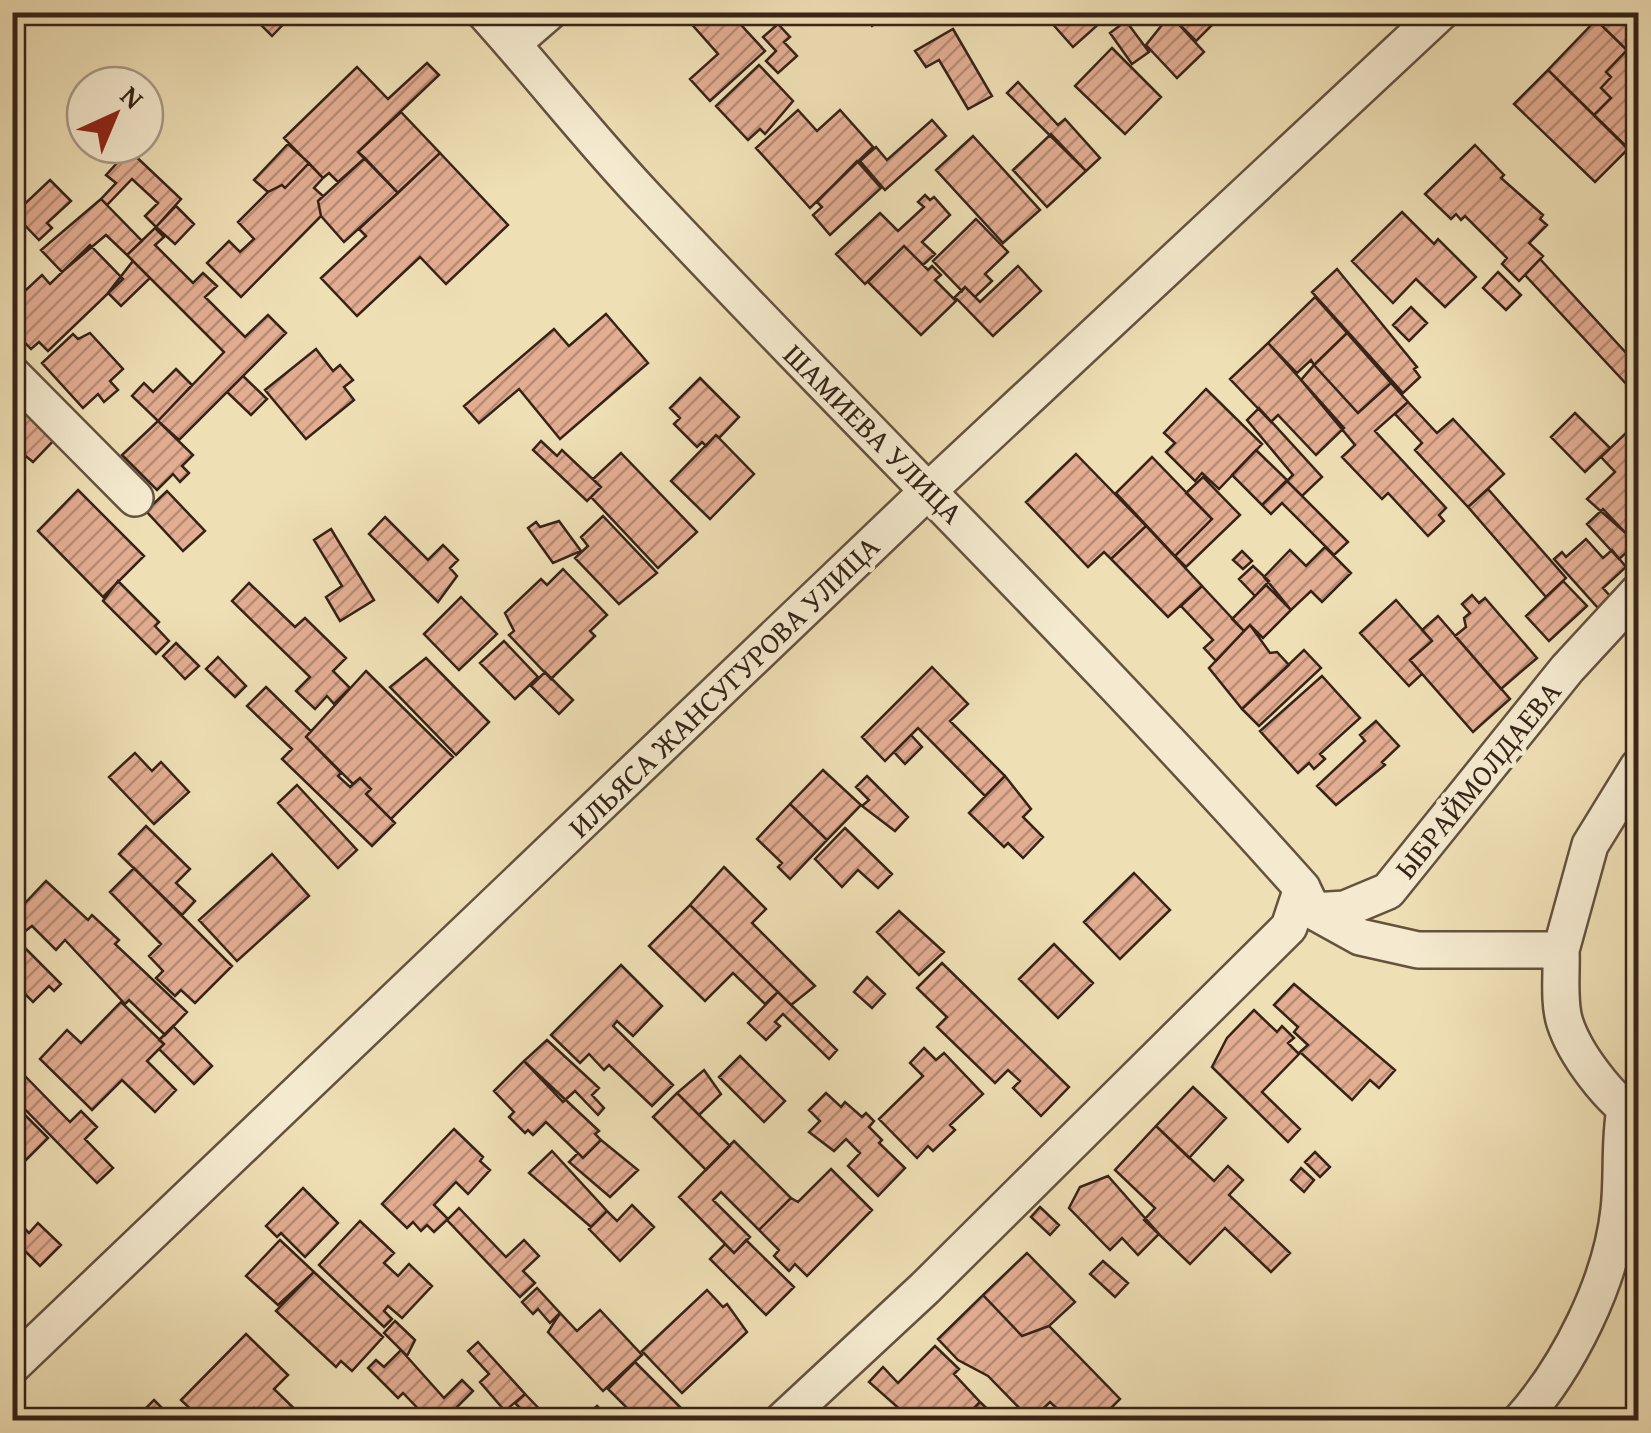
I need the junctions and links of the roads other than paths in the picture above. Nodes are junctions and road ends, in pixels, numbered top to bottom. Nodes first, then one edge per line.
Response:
1 (484, 12) edge
2 (549, 12) edge
3 (1440, 12) edge
4 (512, 44) junction
5 (12, 374) edge
6 (928, 491) junction
7 (135, 498) dead end
8 (1638, 592) edge
9 (1638, 768) edge
10 (1308, 900) junction
11 (1561, 950) junction
12 (1631, 1113) edge
13 (12, 1366) edge
14 (783, 1420) edge
15 (1520, 1420) edge

1 - 4 street, ШАМИЕВА УЛИЦА
2 - 4 street
3 - 6 street, ИЛЬЯСА ЖАНСУГУРОВА УЛИЦА
4 - 6 street, ШАМИЕВА УЛИЦА
5 - 7 street
6 - 10 street, ШАМИЕВА УЛИЦА
6 - 13 street, ИЛЬЯСА ЖАНСУГУРОВА УЛИЦА
8 - 10 street, ЫБРАЙМОЛДАЕВА
9 - 11 street
10 - 11 street, ШАМИЕВА УЛИЦА
10 - 14 street
11 - 12 street
12 - 15 street

